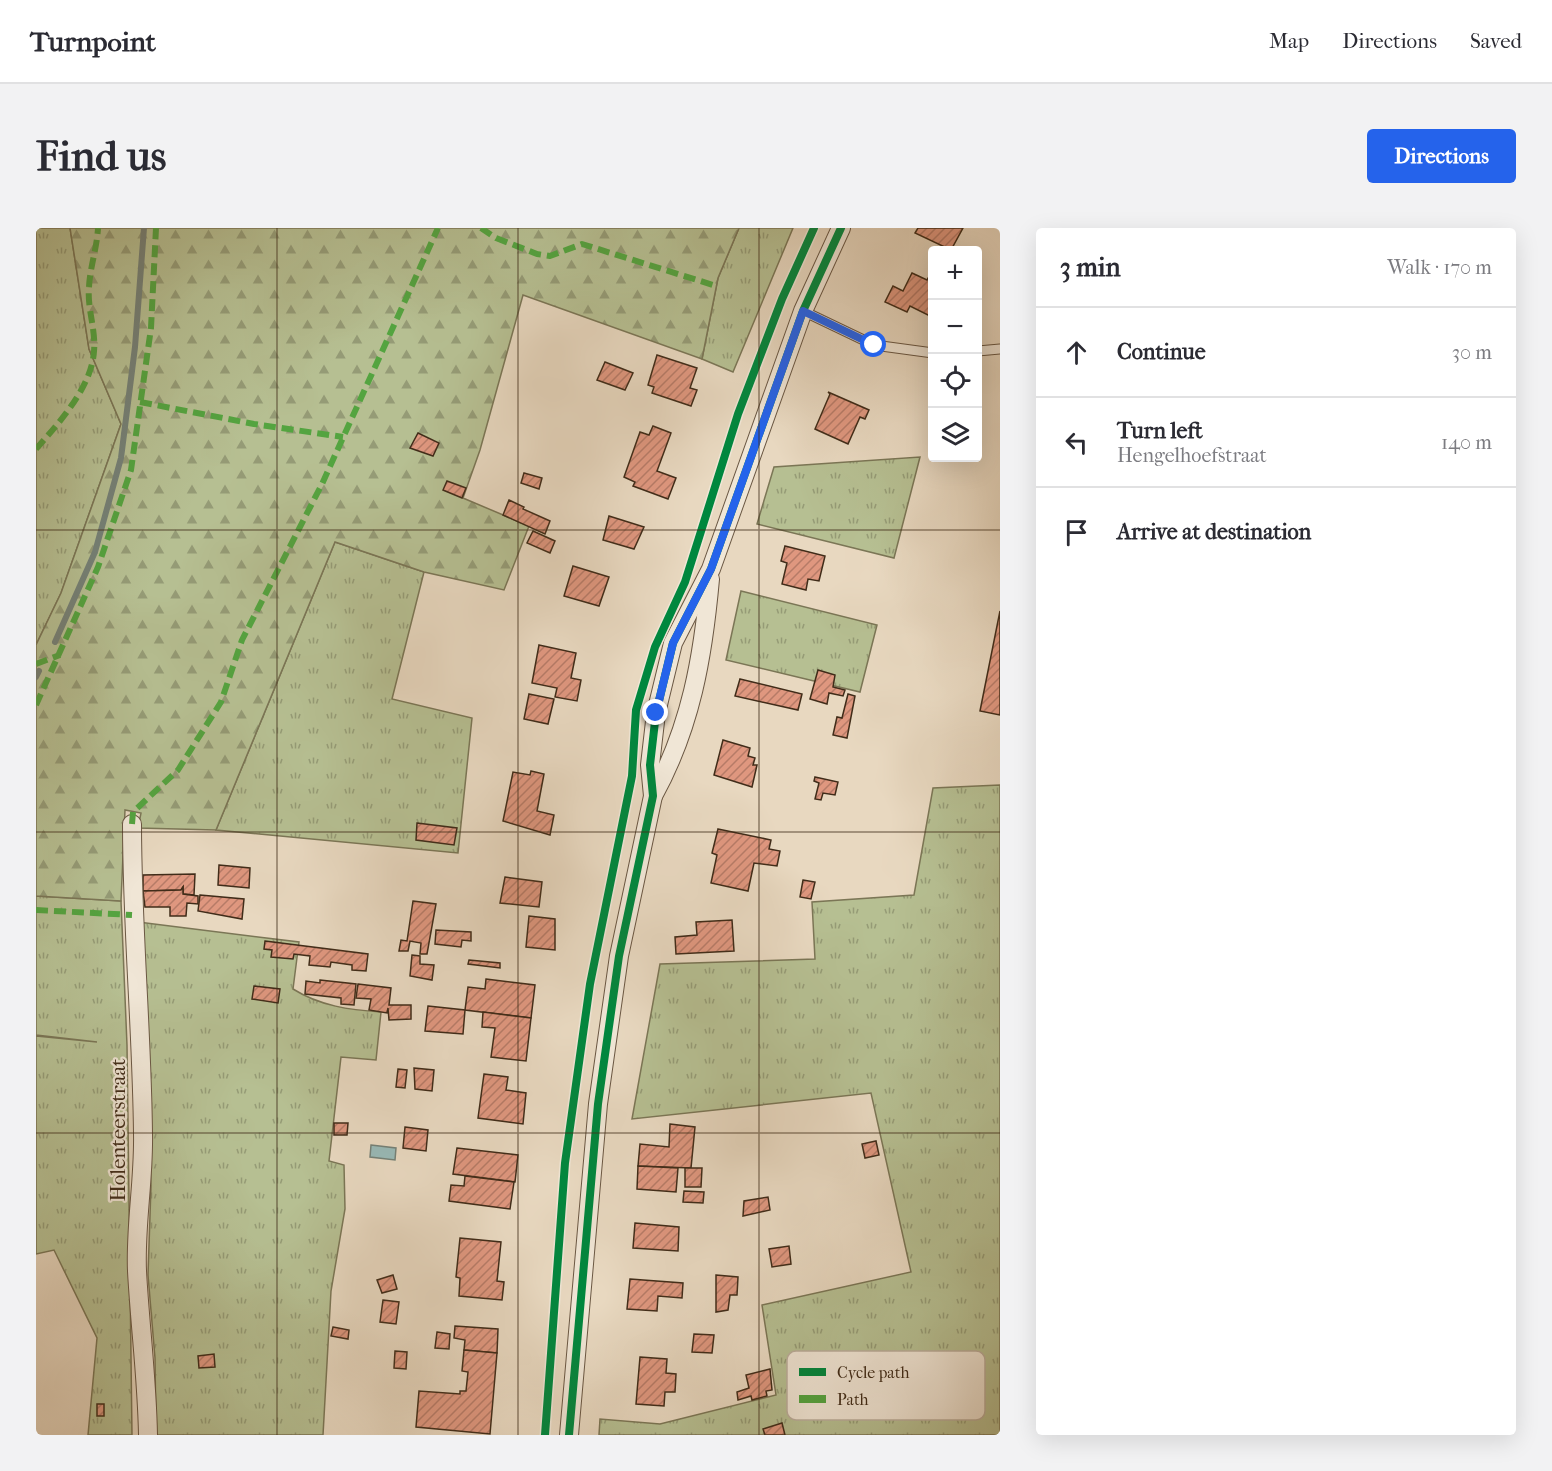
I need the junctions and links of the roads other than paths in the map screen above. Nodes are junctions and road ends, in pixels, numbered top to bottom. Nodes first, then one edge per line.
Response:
1 (841, 228) edge
2 (803, 311) junction
3 (1000, 349) edge
4 (982, 351) edge
5 (928, 352) edge
6 (711, 569) junction
7 (653, 796) junction
8 (132, 824) dead end
9 (148, 1435) edge
10 (569, 1435) edge

1 - 2 street
2 - 5 lane
2 - 6 street
3 - 4 lane
6 - 7 street
6 - 7 street
7 - 10 street
8 - 9 street, Holenteerstraat

